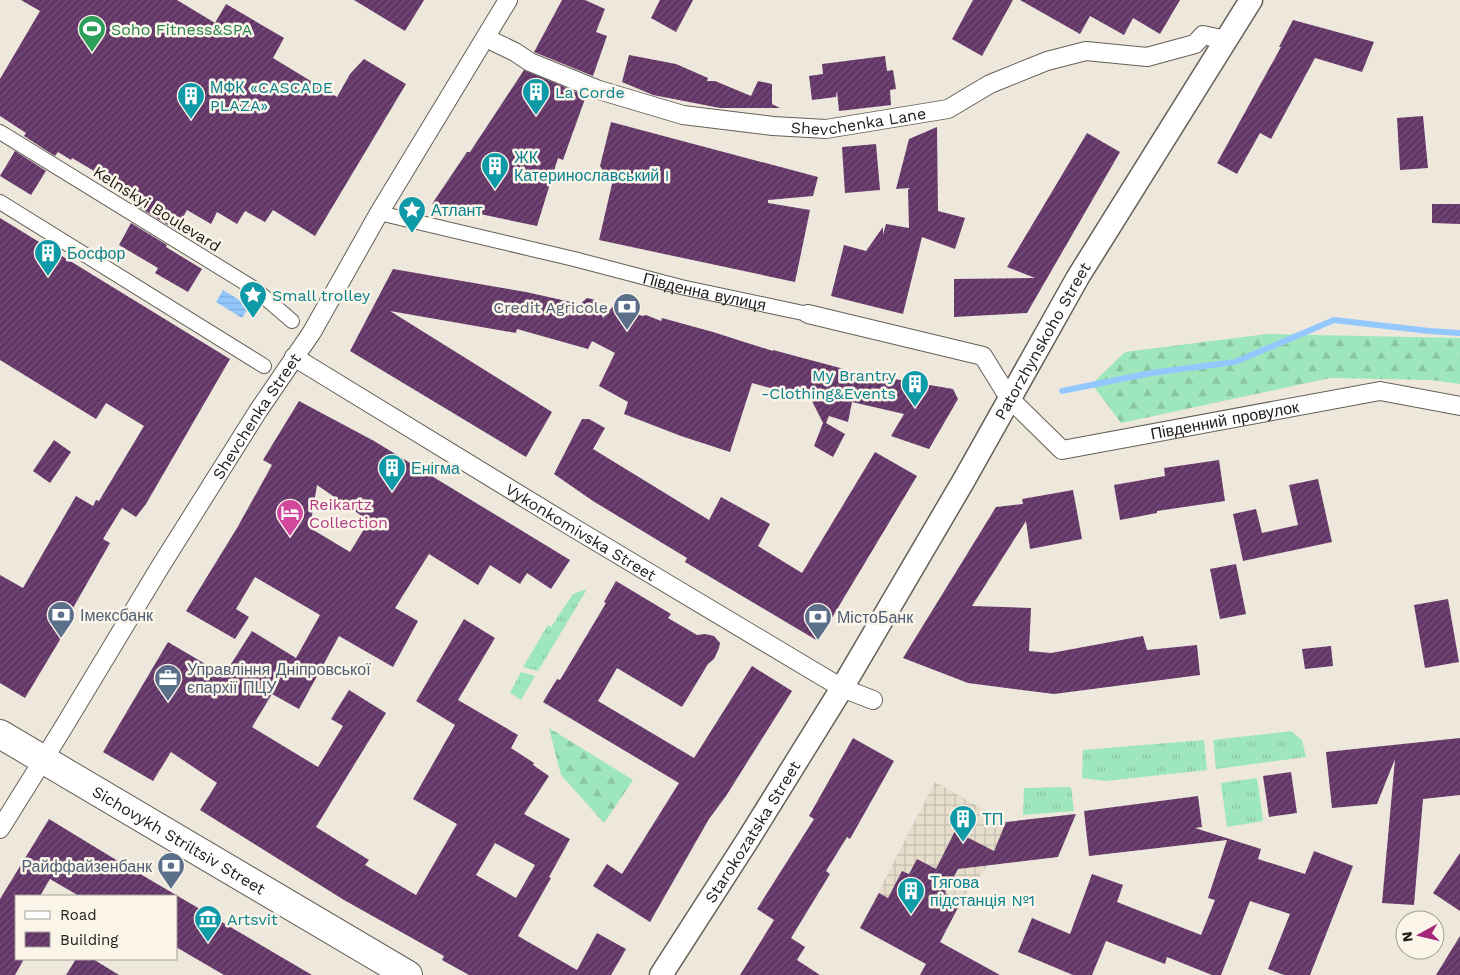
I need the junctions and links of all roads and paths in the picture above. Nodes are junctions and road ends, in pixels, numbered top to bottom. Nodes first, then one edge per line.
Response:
1 (508, 0) edge
2 (1251, 0) edge
3 (486, 38) junction
4 (1226, 40) junction
5 (0, 132) edge
6 (0, 202) edge
7 (379, 213) junction
8 (808, 314) joint
9 (292, 321) dead end
10 (294, 357) junction
11 (264, 366) dead end
12 (1009, 398) junction
13 (1460, 406) edge
14 (842, 688) junction
15 (873, 700) dead end
16 (0, 734) edge
17 (44, 759) junction
18 (0, 828) edge
19 (408, 975) edge
20 (660, 975) edge

1 - 3 street, Shevchenka Street
2 - 4 street, Patorzhynskoho Street
3 - 4 street, Shevchenka Lane
3 - 7 street, Shevchenka Street
4 - 12 street, Patorzhynskoho Street
5 - 9 street, Kelnskyi Boulevard
6 - 11 street
7 - 8 street, Південна вулиця
7 - 10 street, Shevchenka Street
8 - 12 street, Південна вулиця
10 - 14 street, Vykonkomivska Street
10 - 17 street, Shevchenka Street
12 - 13 street, Південний провулок
12 - 14 street, Patorzhynskoho Street
14 - 15 street, Vykonkomivska Street
14 - 20 street, Starokozatska Street
16 - 17 main road, Sichovykh Striltsiv Street
17 - 18 street, Shevchenka Street
17 - 19 main road, Sichovykh Striltsiv Street

